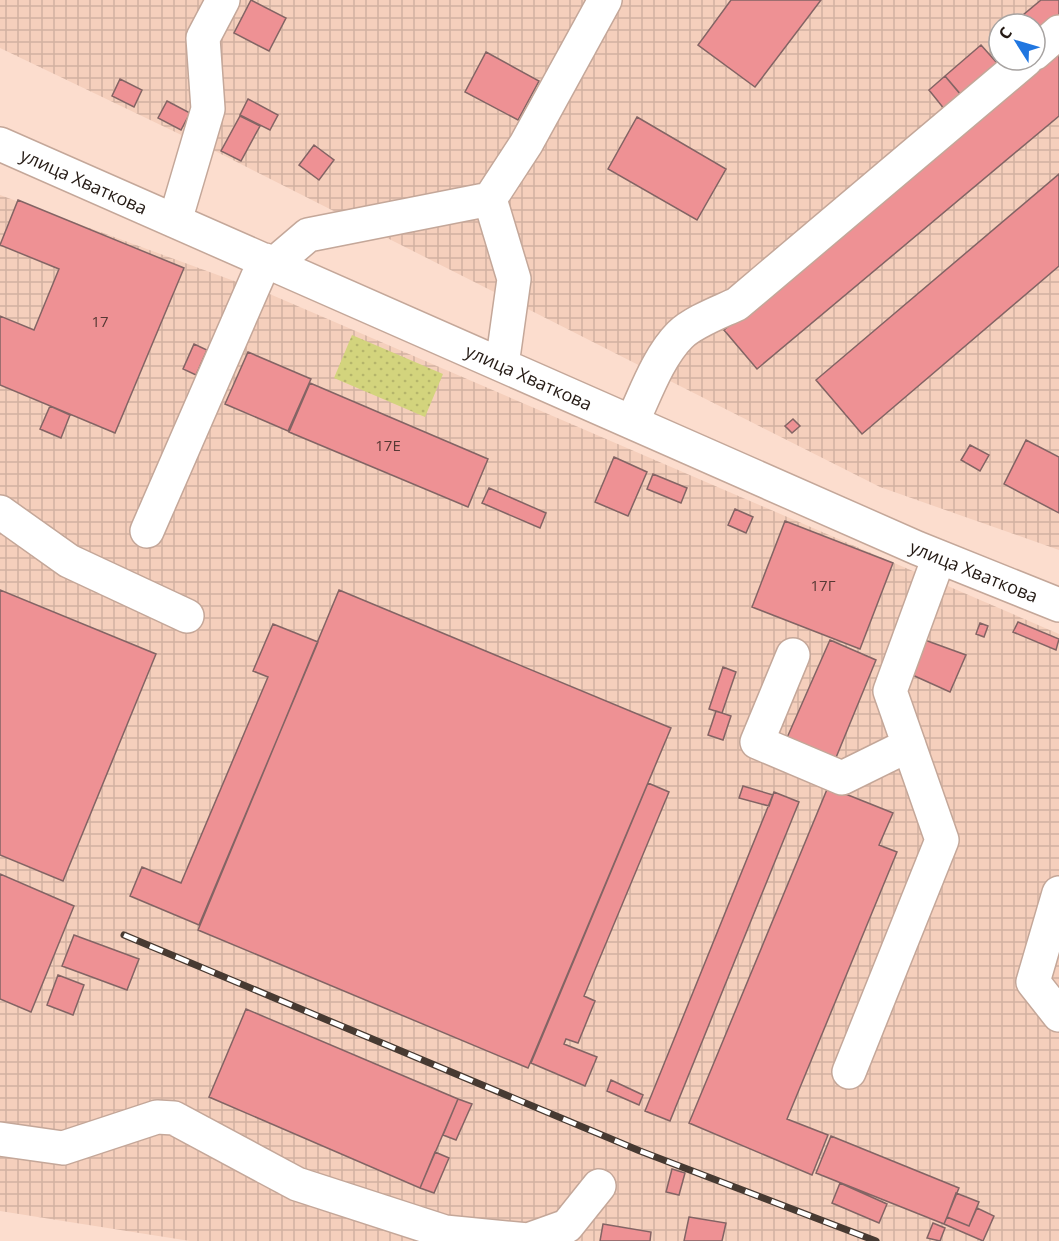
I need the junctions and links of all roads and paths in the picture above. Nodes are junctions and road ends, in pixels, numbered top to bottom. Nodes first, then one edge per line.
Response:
1 (223, 0) edge
2 (605, 0) edge
3 (1059, 32) edge
4 (1047, 42) edge
5 (1012, 72) edge
6 (1, 146) edge
7 (490, 199) junction
8 (175, 221) junction
9 (269, 262) junction
10 (502, 365) junction
11 (632, 422) junction
12 (0, 512) edge
13 (147, 531) dead end
14 (939, 557) junction
15 (1059, 605) edge
16 (187, 616) dead end
17 (793, 655) dead end
18 (909, 745) junction
19 (1059, 893) edge
20 (1059, 1015) edge
21 (849, 1072) dead end
22 (0, 1139) edge
23 (599, 1185) dead end

1 - 8 street
2 - 7 street
3 - 4 street
5 - 11 street
6 - 8 street, улица Хваткова
7 - 9 street
7 - 10 street
8 - 9 street, улица Хваткова
9 - 10 street, улица Хваткова
9 - 13 street
10 - 11 street, улица Хваткова
11 - 14 street, улица Хваткова
12 - 16 street
14 - 15 street, улица Хваткова
14 - 18 street
17 - 18 street
18 - 21 street
19 - 20 street
22 - 23 street

